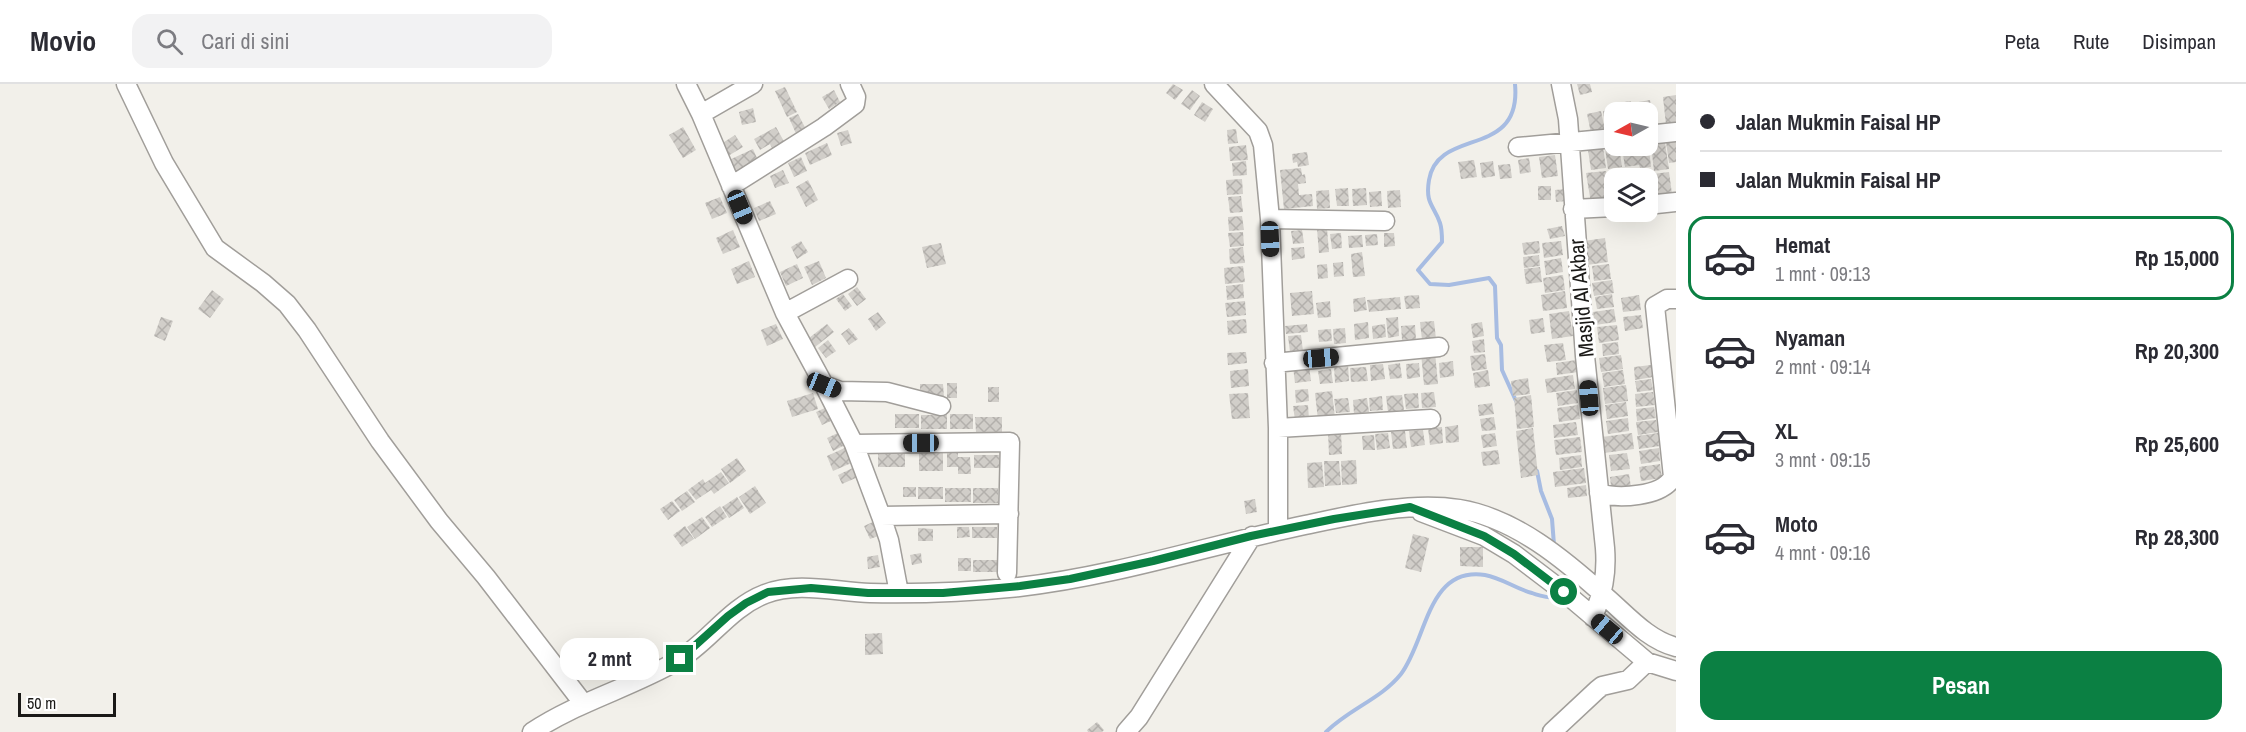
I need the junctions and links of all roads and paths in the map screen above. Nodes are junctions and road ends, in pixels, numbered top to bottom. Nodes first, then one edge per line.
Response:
1 (126, 84) edge
2 (686, 84) edge
3 (753, 84) edge
4 (850, 84) edge
5 (1214, 84) edge
6 (1561, 84) edge
7 (701, 114) junction
8 (1676, 132) edge
9 (1658, 134) edge
10 (1604, 139) edge
11 (1570, 143) junction
12 (1518, 147) dead end
13 (731, 186) junction
14 (1676, 202) edge
15 (1658, 203) edge
16 (1604, 207) edge
17 (1573, 209) junction
18 (1269, 219) junction
19 (1385, 221) dead end
20 (848, 279) dead end
21 (1676, 299) edge
22 (785, 313) junction
23 (1439, 347) dead end
24 (1274, 363) junction
25 (824, 385) junction
26 (941, 406) dead end
27 (1431, 419) dead end
28 (1278, 428) junction
29 (854, 444) junction
30 (1675, 478) edge
31 (1599, 493) junction
32 (1410, 507) junction
33 (1009, 514) junction
34 (881, 516) junction
35 (1278, 531) junction
36 (1251, 536) junction
37 (1007, 573) dead end
38 (899, 593) junction
39 (1603, 594) junction
40 (1593, 617) junction
41 (1673, 642) edge
42 (1647, 662) junction
43 (1676, 671) edge
44 (582, 703) junction
45 (532, 732) edge
46 (1126, 732) edge
47 (1552, 732) edge

1 - 44 street
2 - 7 street
3 - 7 street
4 - 13 street
5 - 18 street
6 - 11 street, Masjid Al Akbar
7 - 13 street
8 - 9 street
10 - 11 street
11 - 12 street
11 - 17 street, Masjid Al Akbar
13 - 22 street
14 - 15 street
16 - 17 street
17 - 31 street, Masjid Al Akbar
18 - 19 street
18 - 24 street
20 - 22 street
21 - 30 street
22 - 25 street
23 - 24 street
24 - 28 street
25 - 26 street
25 - 29 street
27 - 28 street
28 - 35 street
29 - 33 street
29 - 34 street
30 - 31 street
31 - 39 street, Masjid Al Akbar
32 - 35 street
32 - 39 street
32 - 40 street
33 - 34 street
33 - 37 street
34 - 38 street
35 - 36 street
36 - 38 street
36 - 46 street
38 - 44 street
39 - 40 street, Masjid Al Akbar
39 - 41 street
40 - 42 street
42 - 43 street
42 - 47 street
44 - 45 street

